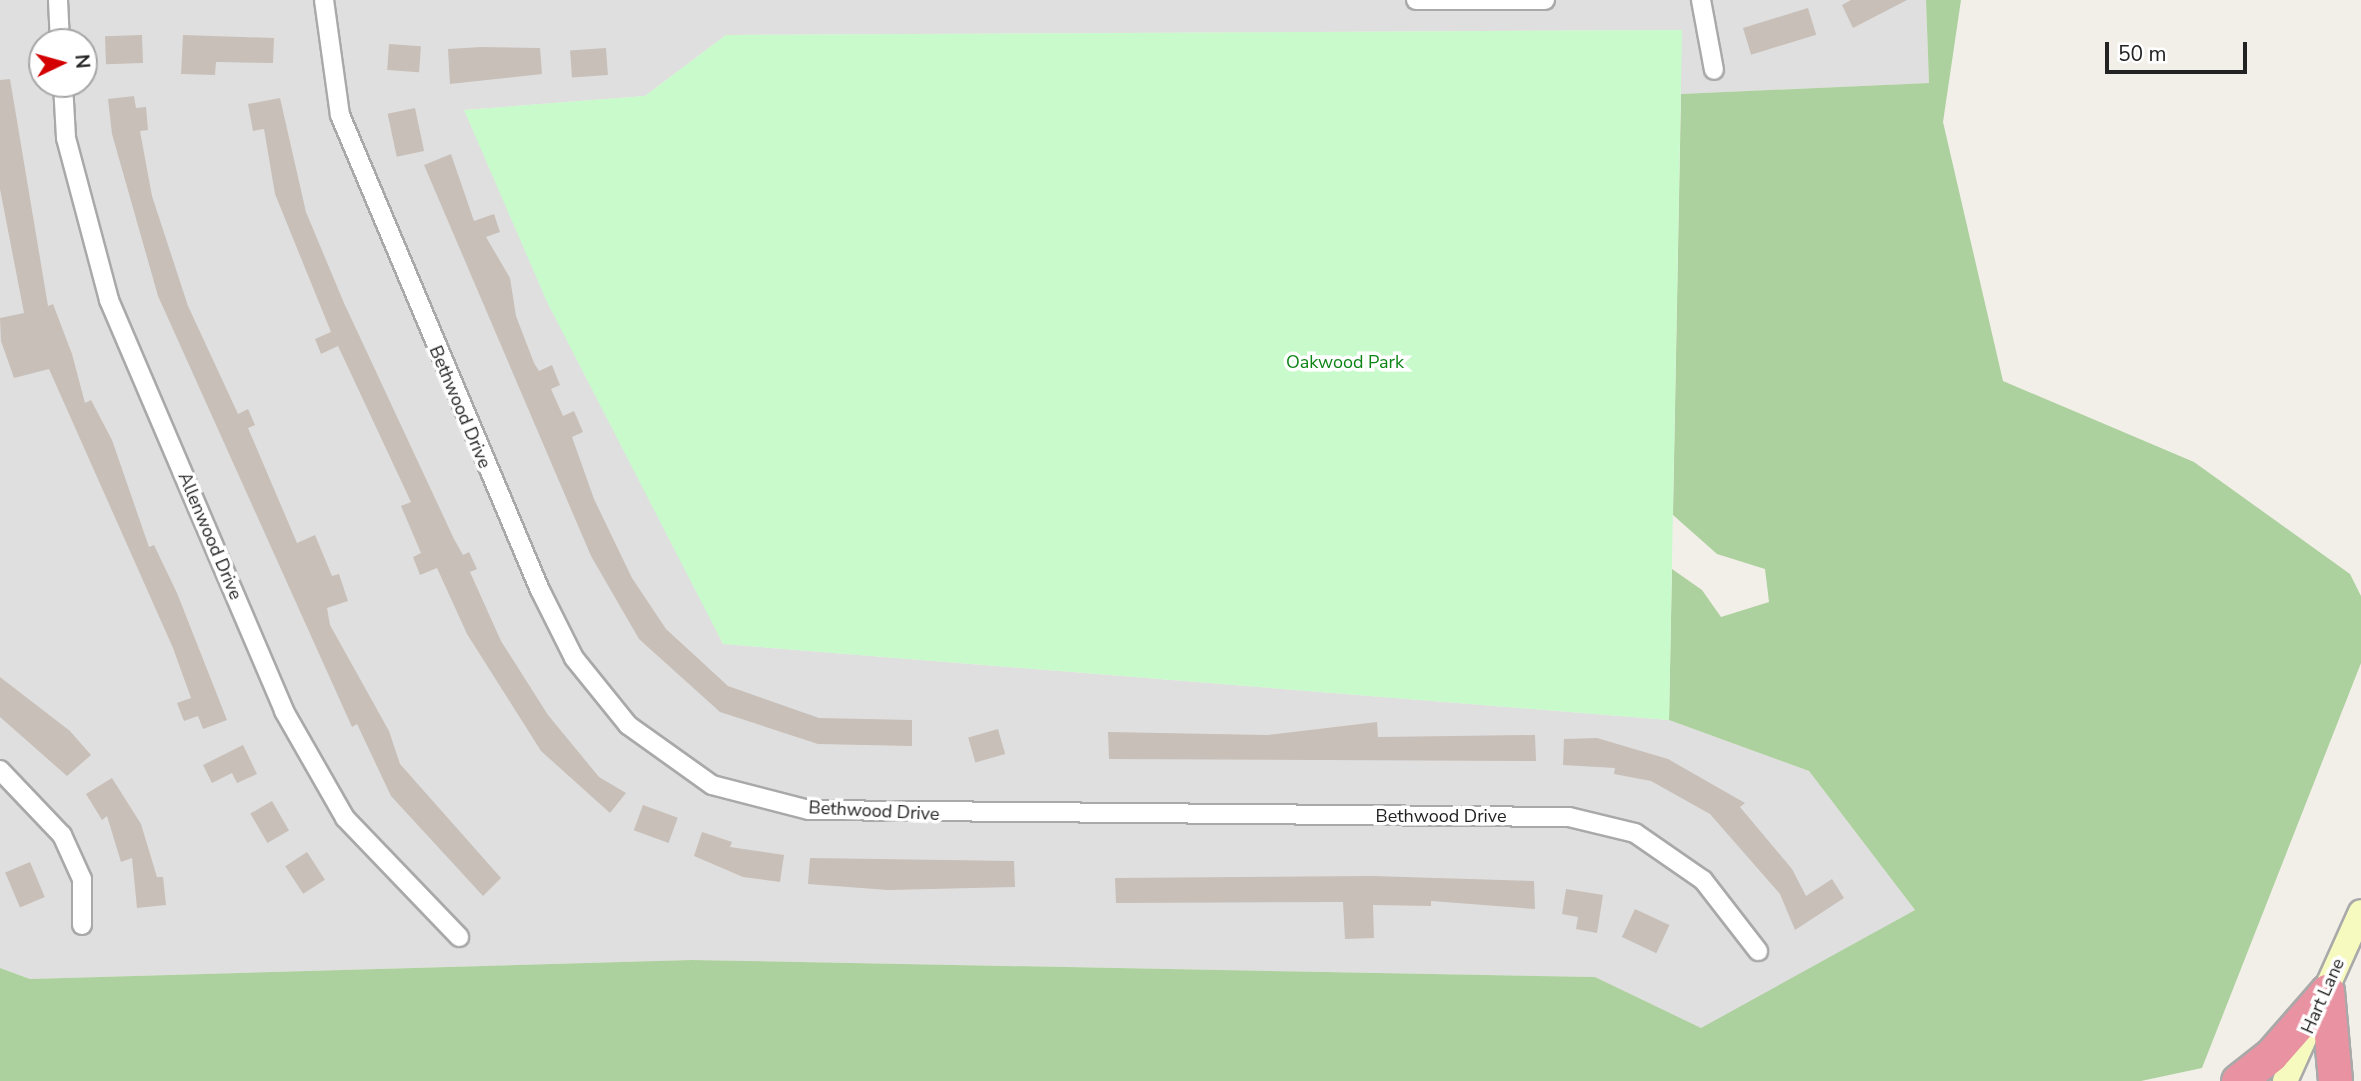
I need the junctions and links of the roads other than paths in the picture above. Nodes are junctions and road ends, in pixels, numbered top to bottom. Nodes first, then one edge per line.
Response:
1 (58, 0) edge
2 (324, 0) edge
3 (1416, 0) edge
4 (1545, 0) edge
5 (1701, 0) edge
6 (59, 28) edge
7 (1714, 70) dead end
8 (64, 98) edge
9 (0, 770) edge
10 (2361, 912) edge
11 (82, 925) dead end
12 (459, 937) dead end
13 (1758, 951) dead end
14 (2326, 991) junction
15 (2238, 1081) edge
16 (2285, 1081) edge
17 (2335, 1081) edge

1 - 6 street
2 - 13 street, Bethwood Drive
3 - 4 street
5 - 7 street
8 - 12 street, Allenwood Drive
9 - 11 street
10 - 14 main road, Hart Lane
14 - 15 highway
14 - 16 main road, Hart Lane
14 - 17 highway

